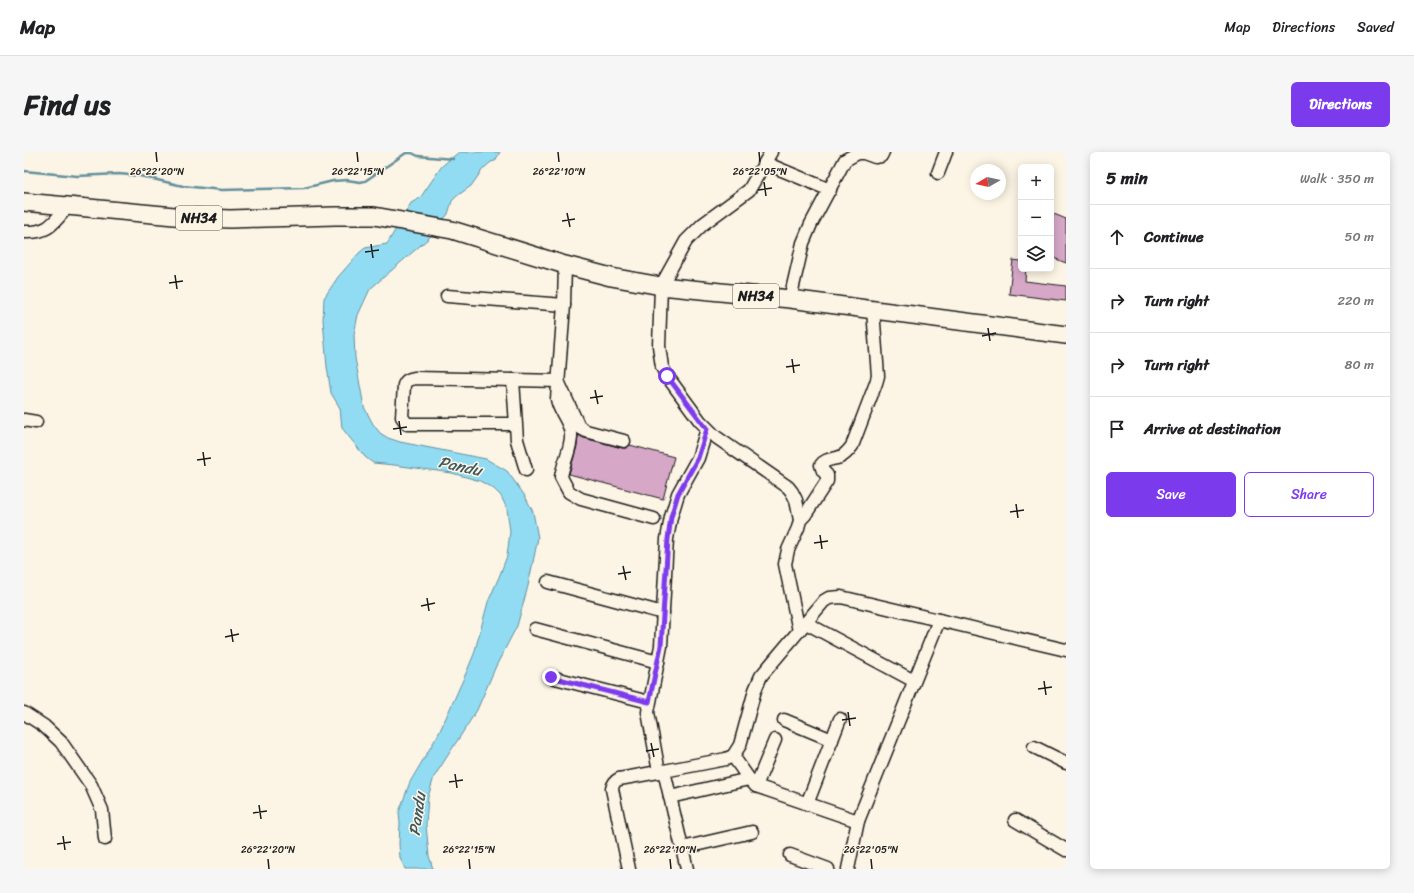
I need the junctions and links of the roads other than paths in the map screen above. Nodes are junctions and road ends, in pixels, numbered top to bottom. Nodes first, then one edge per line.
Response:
1 (771, 152) edge
2 (883, 152) edge
3 (946, 152) edge
4 (846, 156) edge
5 (765, 163) junction
6 (938, 174) dead end
7 (830, 190) junction
8 (24, 202) edge
9 (66, 206) junction
10 (24, 232) edge
11 (565, 265) junction
12 (661, 286) junction
13 (447, 296) dead end
14 (790, 299) junction
15 (564, 305) junction
16 (873, 310) junction
17 (1066, 335) edge
18 (513, 380) junction
19 (558, 381) junction
20 (515, 424) junction
21 (707, 429) junction
22 (624, 441) dead end
23 (526, 470) dead end
24 (654, 519) dead end
25 (800, 520) junction
26 (548, 582) dead end
27 (663, 613) junction
28 (939, 620) junction
29 (802, 627) junction
30 (535, 629) dead end
31 (1066, 650) edge
32 (658, 662) junction
33 (551, 677) dead end
34 (914, 681) junction
35 (649, 702) junction
36 (24, 713) edge
37 (840, 719) dead end
38 (784, 720) dead end
39 (775, 740) dead end
40 (832, 740) junction
41 (1034, 747) dead end
42 (733, 756) junction
43 (1066, 764) edge
44 (661, 772) junction
45 (753, 783) junction
46 (670, 797) junction
47 (807, 804) junction
48 (1015, 820) dead end
49 (858, 821) junction
50 (752, 832) dead end
51 (105, 838) dead end
52 (682, 848) junction
53 (1066, 850) edge
54 (790, 855) dead end
55 (629, 869) edge
56 (687, 869) edge
57 (828, 869) edge
58 (848, 869) edge

1 - 5 street
2 - 4 street
3 - 6 street
4 - 7 street
5 - 7 street
5 - 12 street
7 - 14 street
8 - 9 highway, NH34
9 - 10 street
9 - 11 highway, NH34
11 - 12 highway, NH34
11 - 15 street
12 - 14 highway, NH34
12 - 21 street
13 - 15 street
14 - 16 highway, NH34
15 - 19 street
16 - 17 highway, NH34
16 - 25 street
18 - 19 street
18 - 20 street
18 - 20 street
19 - 22 street
19 - 24 street
20 - 23 street
21 - 25 street
21 - 27 street
25 - 29 street
26 - 27 street
27 - 32 street
28 - 29 street
28 - 31 street
28 - 34 street
29 - 34 street
29 - 42 street
30 - 32 street
32 - 35 street
33 - 35 street
34 - 49 street
35 - 44 street
36 - 51 street
37 - 40 street
38 - 40 street
39 - 45 street
40 - 47 street
41 - 43 street
42 - 44 street
42 - 45 street
44 - 46 street
44 - 55 street
45 - 46 street
45 - 47 street
46 - 52 street
47 - 49 street
48 - 53 street
49 - 58 street
50 - 52 street
52 - 56 street
54 - 57 street

